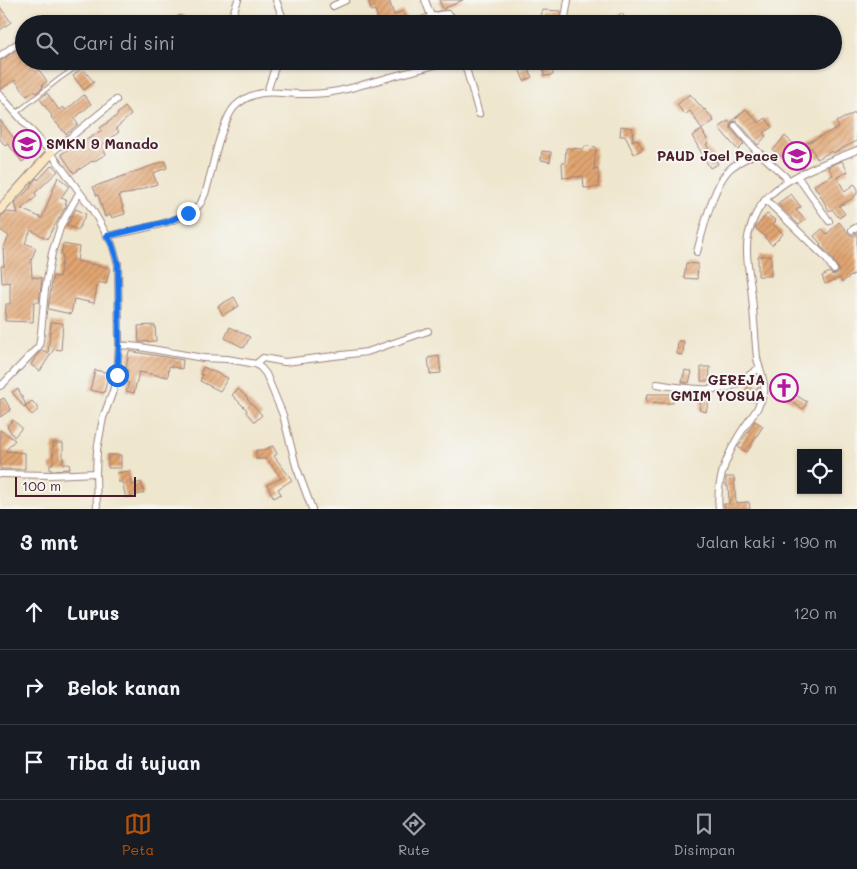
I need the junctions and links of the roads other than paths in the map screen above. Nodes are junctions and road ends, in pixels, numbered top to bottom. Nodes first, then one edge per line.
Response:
1 (238, 0) edge
2 (276, 0) edge
3 (346, 0) edge
4 (425, 0) edge
5 (568, 0) edge
6 (332, 6) dead end
7 (233, 15) edge
8 (282, 15) edge
9 (431, 15) edge
10 (566, 15) edge
11 (15, 47) tunnel mouth
12 (0, 56) edge
13 (72, 70) edge
14 (274, 70) edge
15 (421, 70) edge
16 (466, 70) edge
17 (266, 92) junction
18 (0, 95) edge
19 (116, 100) dead end
20 (16, 114) junction
21 (478, 114) dead end
22 (735, 126) dead end
23 (857, 150) edge
24 (758, 152) junction
25 (51, 153) junction
26 (797, 176) junction
27 (789, 180) junction
28 (79, 193) junction
29 (765, 199) junction
30 (0, 210) edge
31 (829, 222) dead end
32 (107, 236) junction
33 (697, 252) dead end
34 (834, 270) dead end
35 (428, 331) dead end
36 (119, 345) junction
37 (256, 364) junction
38 (758, 368) junction
39 (657, 384) dead end
40 (0, 386) edge
41 (0, 474) edge
42 (96, 474) junction
43 (97, 509) edge
44 (312, 509) edge
45 (719, 509) edge

1 - 7 street
2 - 8 street
3 - 6 street
4 - 9 street
5 - 10 street
11 - 12 street
13 - 20 lane
14 - 17 street
15 - 17 street
16 - 21 street
17 - 32 street
18 - 20 street
19 - 25 street
20 - 25 street
22 - 24 street
23 - 26 street
24 - 27 street
24 - 33 street
25 - 28 street
25 - 30 street
26 - 27 street
26 - 31 street
27 - 29 street
28 - 32 street
28 - 40 street
29 - 34 street
29 - 38 street
32 - 36 street
35 - 37 street
36 - 37 street
36 - 42 street
37 - 44 street
38 - 39 street
38 - 45 street
41 - 42 street
42 - 43 street

